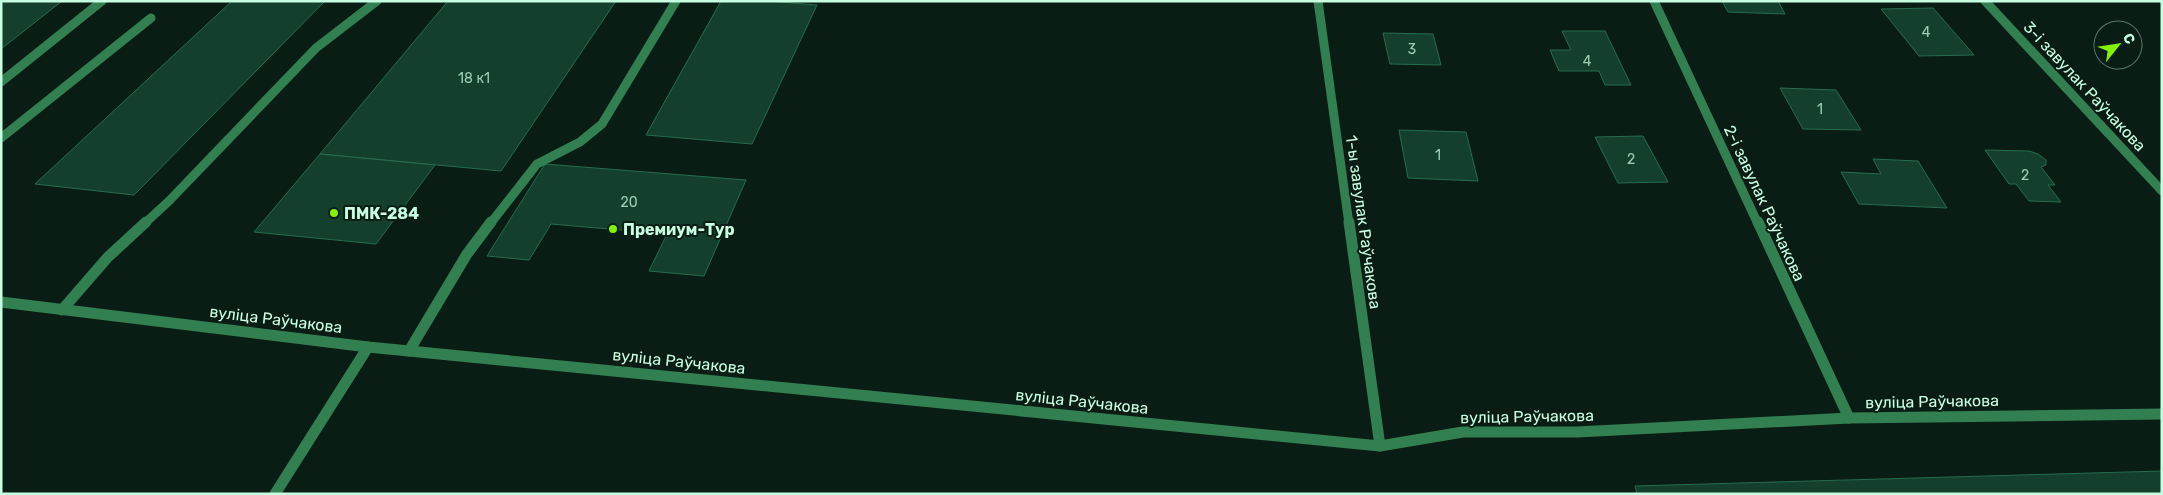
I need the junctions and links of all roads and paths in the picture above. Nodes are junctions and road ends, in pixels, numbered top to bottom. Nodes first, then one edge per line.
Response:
1 (102, 1) edge
2 (377, 1) edge
3 (676, 1) edge
4 (1318, 1) edge
5 (1654, 1) edge
6 (1985, 1) edge
7 (151, 18) dead end
8 (1, 82) edge
9 (1, 138) edge
10 (2162, 191) edge
11 (1, 302) edge
12 (62, 310) junction
13 (368, 347) junction
14 (410, 351) junction
15 (2162, 414) edge
16 (1849, 418) junction
17 (1380, 446) junction
18 (275, 494) edge

1 - 8 street
2 - 12 street
3 - 14 street
4 - 17 street, 1-ы завулак Раўчакова
5 - 16 street, 2-і завулак Раўчакова
6 - 10 street, 3-і завулак Раўчакова
7 - 9 street
11 - 12 street, вуліца Раўчакова
12 - 13 street, вуліца Раўчакова
13 - 14 street, вуліца Раўчакова
13 - 18 street
14 - 17 street, вуліца Раўчакова
15 - 16 street, вуліца Раўчакова
16 - 17 street, вуліца Раўчакова

